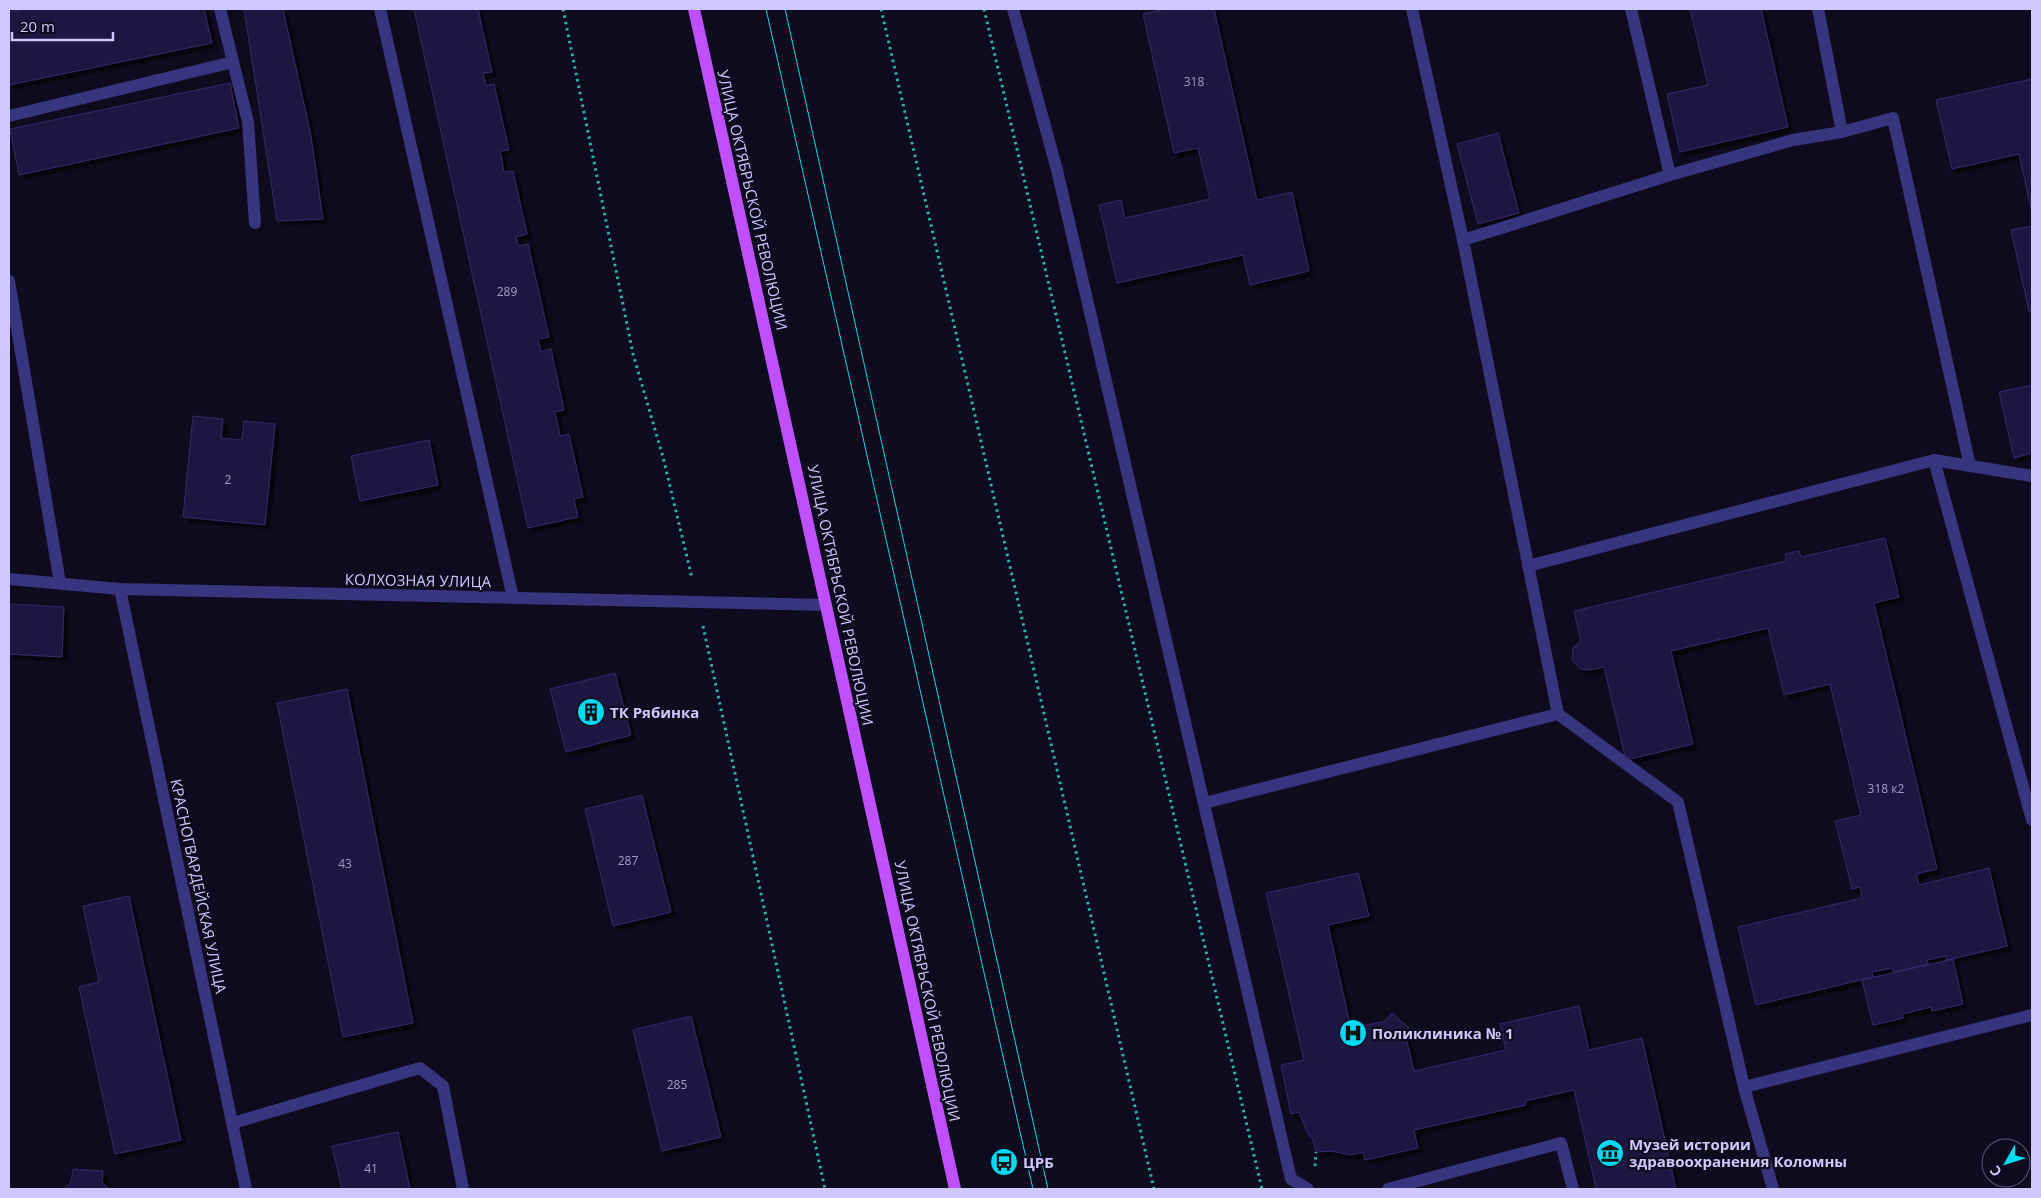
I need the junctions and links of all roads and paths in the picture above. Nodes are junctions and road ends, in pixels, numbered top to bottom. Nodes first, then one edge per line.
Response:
1 (220, 9) edge
2 (380, 9) edge
3 (694, 9) edge
4 (881, 9) edge
5 (984, 9) edge
6 (1013, 9) edge
7 (1412, 9) edge
8 (1631, 9) edge
9 (1818, 9) edge
10 (232, 62) junction
11 (9, 116) edge
12 (1842, 132) junction
13 (1670, 175) junction
14 (255, 223) dead end
15 (1463, 240) junction
16 (9, 281) edge
17 (1934, 460) junction
18 (1970, 466) junction
19 (2032, 476) edge
20 (1528, 566) junction
21 (9, 579) edge
22 (60, 583) junction
23 (120, 589) junction
24 (513, 598) junction
25 (826, 605) junction
26 (1558, 714) junction
27 (1204, 803) junction
28 (2032, 820) edge
29 (2032, 1015) edge
30 (1744, 1087) junction
31 (232, 1123) junction
32 (246, 1189) edge
33 (463, 1189) edge
34 (955, 1189) edge
35 (1154, 1189) edge
36 (1262, 1189) edge
37 (1308, 1189) edge
38 (1388, 1189) edge
39 (1573, 1189) edge
40 (1772, 1189) edge

1 - 10 street
2 - 24 street
3 - 25 main road, УЛИЦА ОКТЯБРЬСКОЙ РЕВОЛЮЦИИ
4 - 35 path
5 - 36 path
6 - 27 street
7 - 15 street
8 - 13 street
9 - 12 street
10 - 11 street
10 - 14 street
12 - 13 street
12 - 18 street
13 - 15 street
15 - 20 street
16 - 22 street
17 - 18 street
17 - 20 street
17 - 28 street
18 - 19 street
20 - 26 street
21 - 22 street, КОЛХОЗНАЯ УЛИЦА
22 - 23 street, КОЛХОЗНАЯ УЛИЦА
23 - 24 street, КОЛХОЗНАЯ УЛИЦА
23 - 31 street, КРАСНОГВАРДЕЙСКАЯ УЛИЦА
24 - 25 street, КОЛХОЗНАЯ УЛИЦА
25 - 34 main road, УЛИЦА ОКТЯБРЬСКОЙ РЕВОЛЮЦИИ
26 - 27 street
26 - 30 street
27 - 37 street
29 - 30 street
30 - 40 street
31 - 32 street, КРАСНОГВАРДЕЙСКАЯ УЛИЦА
31 - 33 street
38 - 39 street

